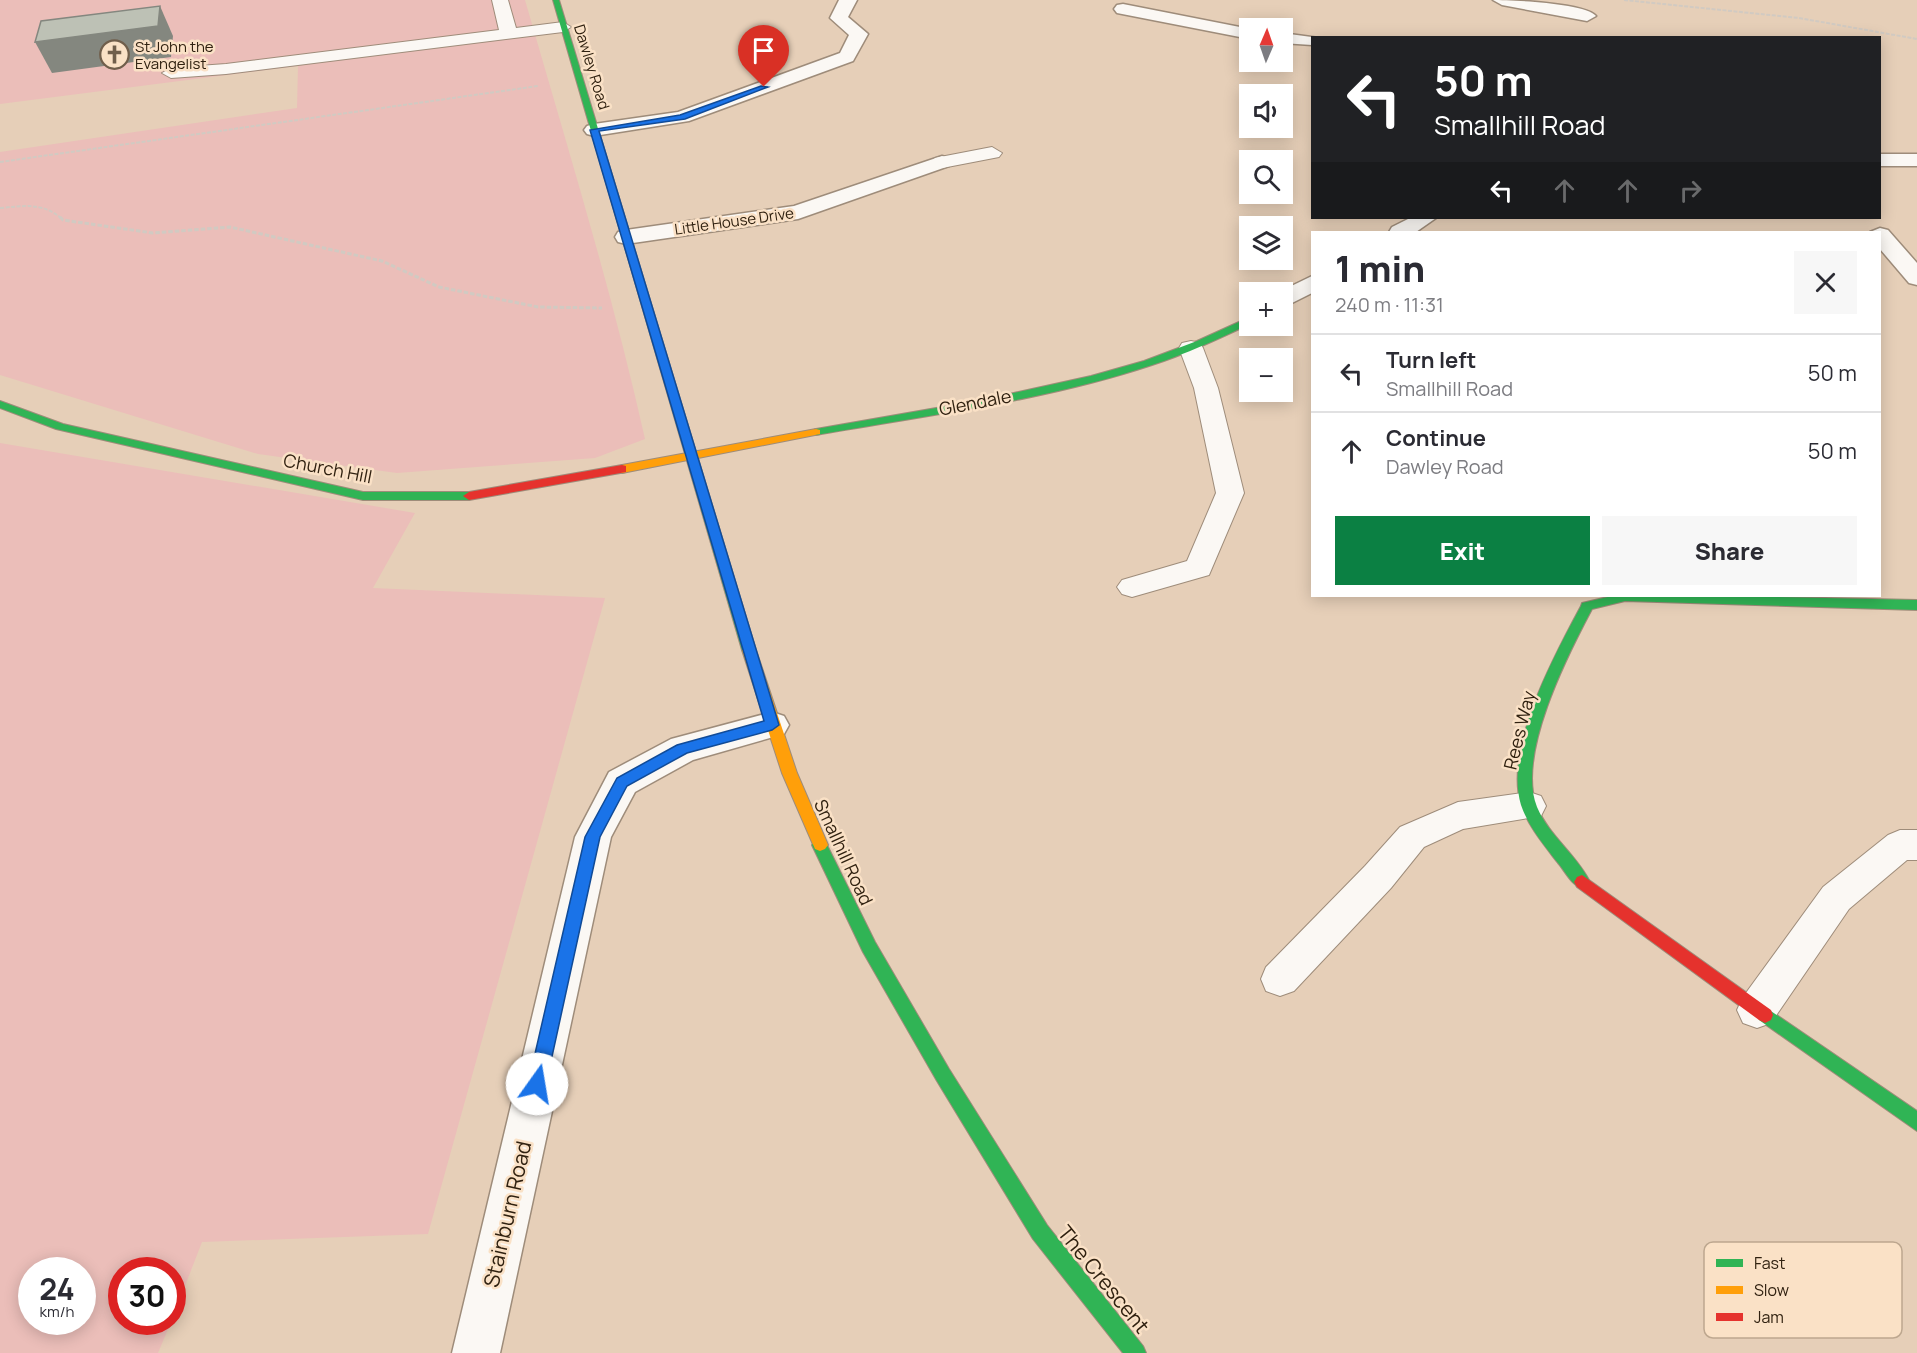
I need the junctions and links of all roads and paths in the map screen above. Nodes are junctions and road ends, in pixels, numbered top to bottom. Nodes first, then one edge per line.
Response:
1 (501, 0) edge
2 (556, 0) edge
3 (848, 0) edge
4 (1502, 0) edge
5 (1623, 0) edge
6 (1588, 8) edge
7 (1124, 9) dead end
8 (563, 27) junction
9 (1239, 32) edge
10 (509, 34) junction
11 (1583, 36) edge
12 (1293, 39) edge
13 (1917, 39) edge
14 (1311, 40) edge
15 (171, 73) dead end
16 (577, 80) junction
17 (594, 130) junction
18 (992, 153) dead end
19 (1917, 159) edge
20 (1881, 160) edge
21 (0, 162) edge
22 (942, 162) joint
23 (0, 208) edge
24 (1423, 219) edge
25 (1865, 219) edge
26 (1402, 231) edge
27 (1875, 231) edge
28 (626, 237) junction
29 (1881, 237) edge
30 (1917, 278) edge
31 (1311, 284) edge
32 (1293, 294) edge
33 (648, 309) junction
34 (1239, 326) edge
35 (1191, 348) junction
36 (0, 404) edge
37 (691, 454) junction
38 (1132, 587) dead end
39 (1917, 604) edge
40 (772, 725) junction
41 (1529, 806) junction
42 (1917, 845) edge
43 (1280, 979) dead end
44 (1757, 1010) junction
45 (1917, 1122) edge
46 (1040, 1232) joint
47 (476, 1353) edge
48 (1136, 1353) edge

1 - 10 lane
2 - 8 street, Dawley Road
3 - 17 street
4 - 6 street
5 - 13 path
6 - 11 street
7 - 9 street
8 - 10 lane
8 - 16 street, Dawley Road
10 - 15 lane
12 - 14 street
16 - 17 street, Dawley Road
16 - 21 path
17 - 28 street, Dawley Road
18 - 22 lane
19 - 20 street
22 - 28 street, Little House Drive
23 - 33 path
24 - 26 street
25 - 27 street
28 - 33 street, Dawley Road
29 - 30 street
31 - 32 street
33 - 37 street, Dawley Road
34 - 35 street, Glendale
35 - 37 street, Glendale
35 - 38 lane
36 - 37 street, Church Hill
37 - 40 street, Smallhill Road
39 - 41 street, Rees Way
40 - 46 street, Smallhill Road
40 - 47 street, Stainburn Road
41 - 43 lane
41 - 44 street, Rees Way
42 - 44 lane
44 - 45 street, Rees Way
46 - 48 street, The Crescent

